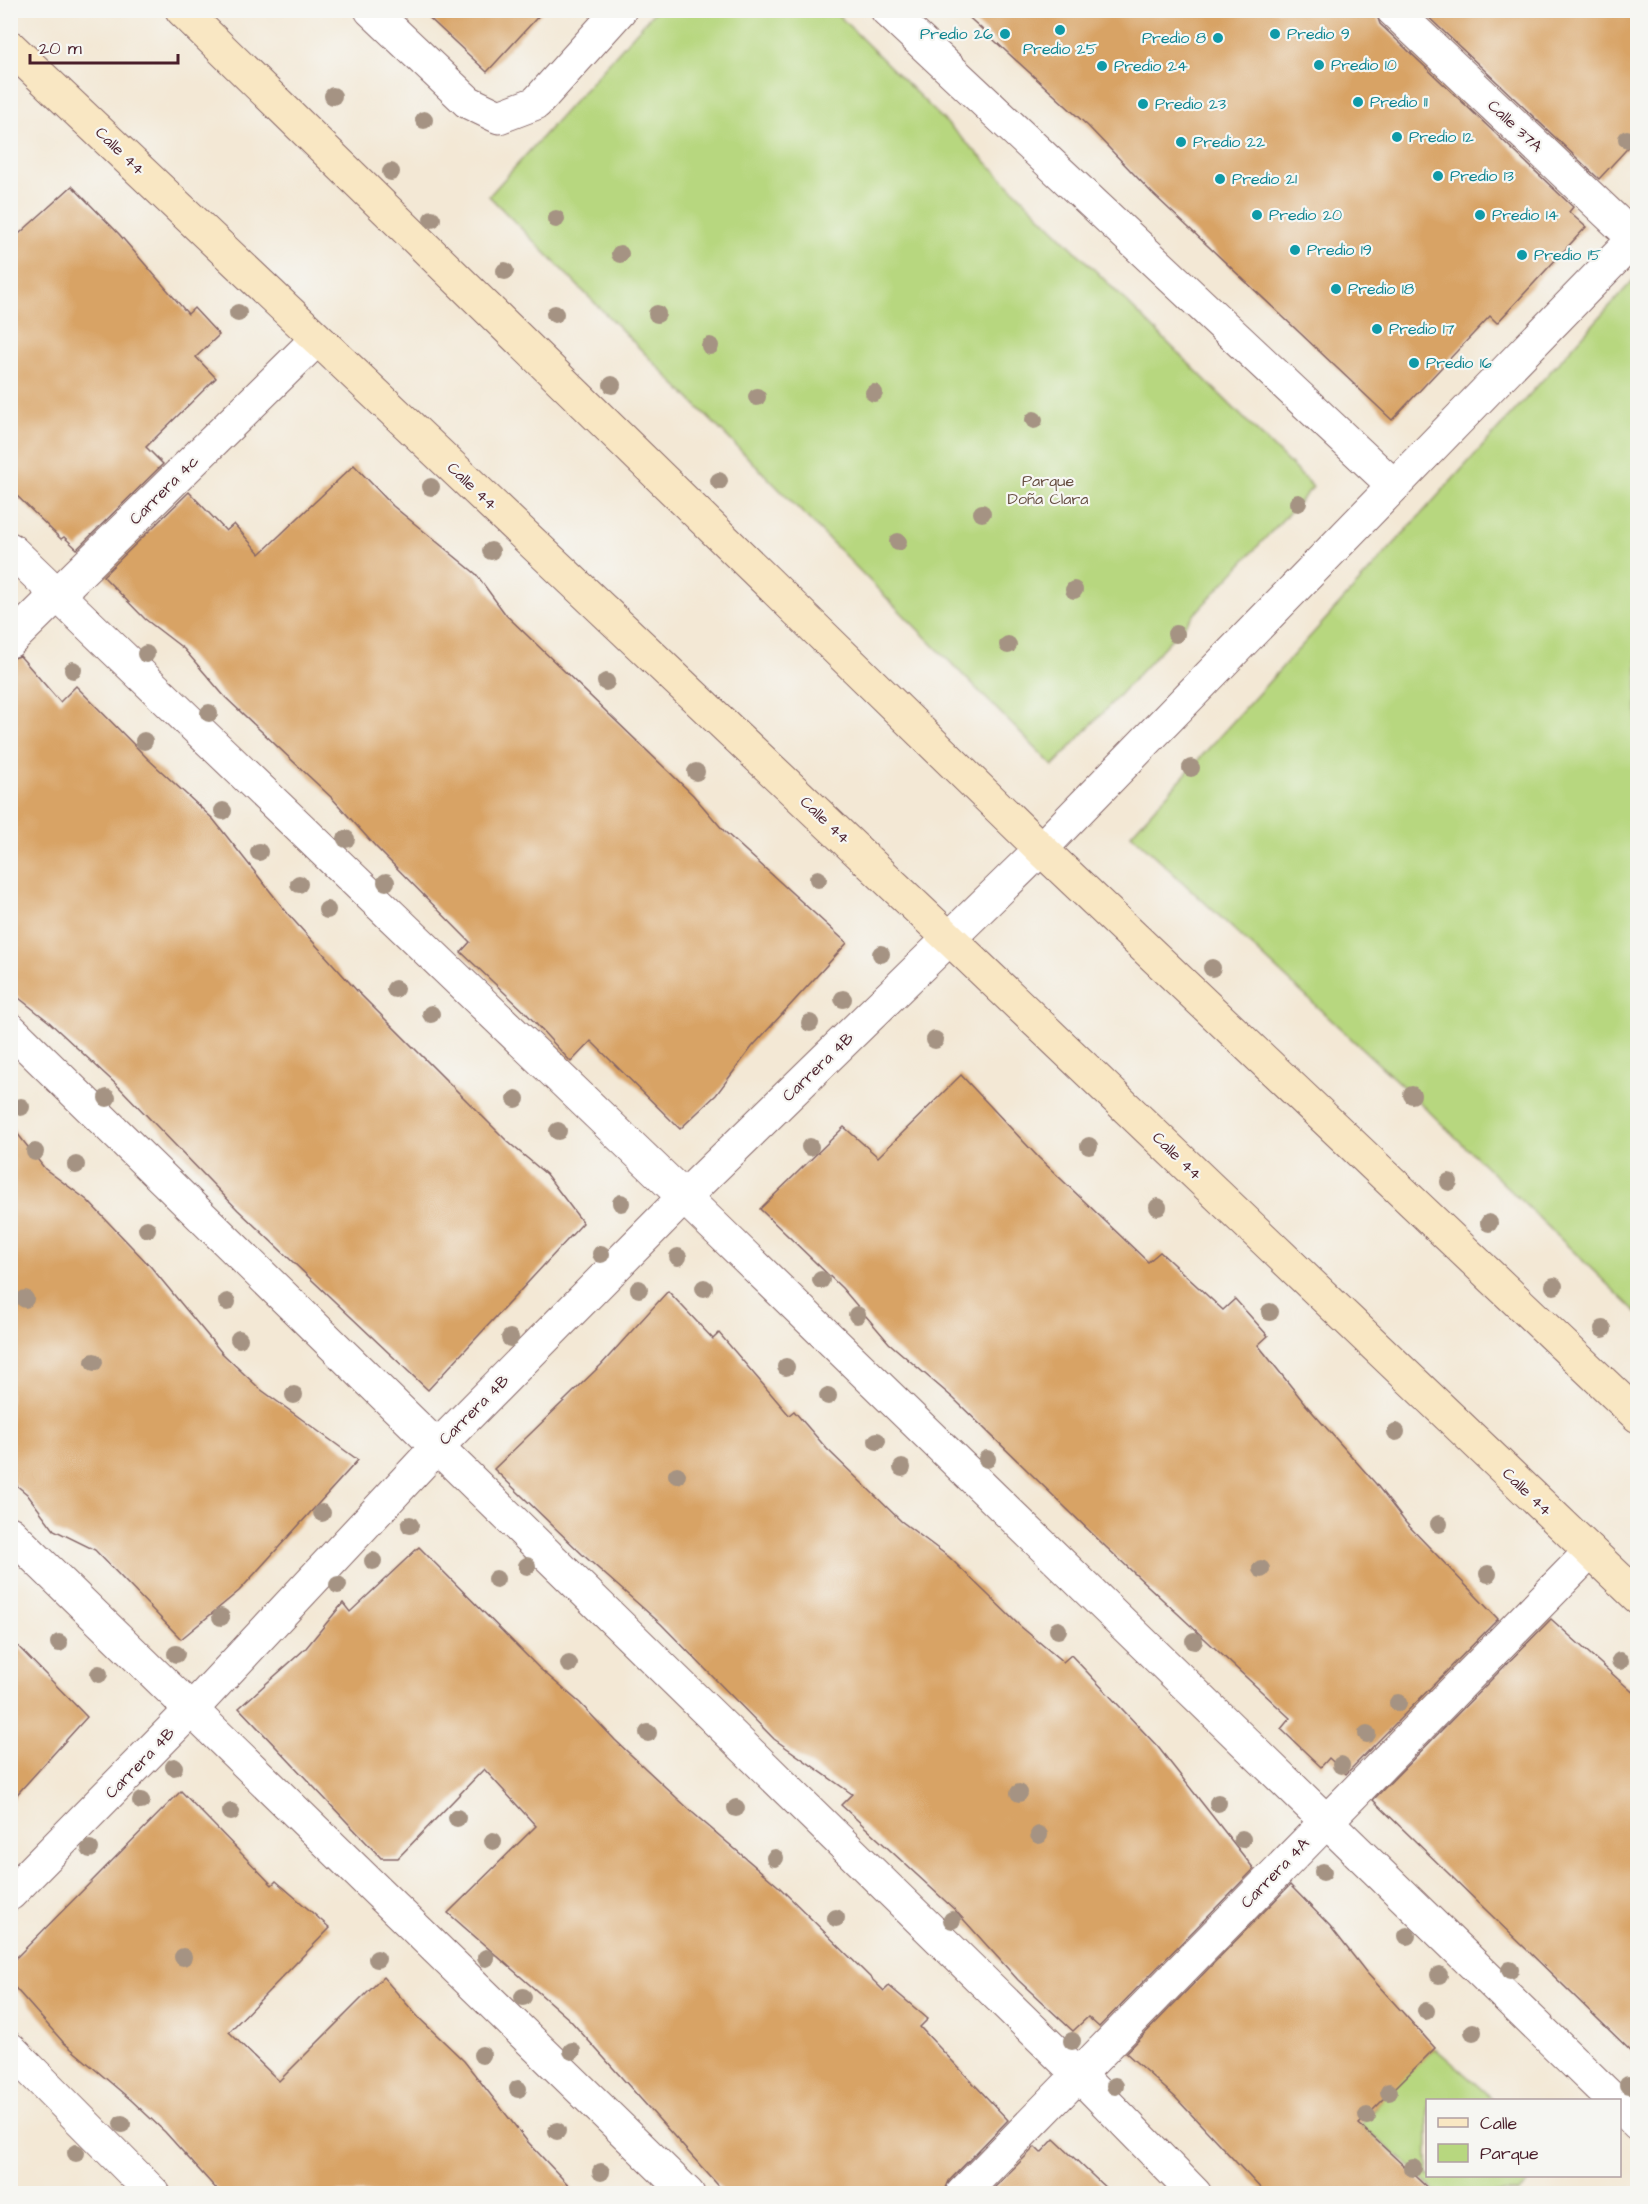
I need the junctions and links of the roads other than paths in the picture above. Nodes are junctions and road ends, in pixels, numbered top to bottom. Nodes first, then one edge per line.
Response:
1 (182, 10) edge
2 (371, 10) edge
3 (620, 10) edge
4 (887, 10) edge
5 (1393, 10) edge
6 (10, 46) edge
7 (1636, 239) edge
8 (317, 339) junction
9 (1393, 485) junction
10 (10, 549) edge
11 (58, 596) junction
12 (10, 641) edge
13 (1041, 849) junction
14 (951, 939) junction
15 (10, 1029) edge
16 (684, 1197) junction
17 (1638, 1416) edge
18 (438, 1446) junction
19 (10, 1533) edge
20 (1590, 1552) junction
21 (1638, 1597) edge
22 (191, 1710) junction
23 (1326, 1820) junction
24 (10, 1894) edge
25 (10, 2049) edge
26 (1078, 2074) junction
27 (1612, 2099) edge
28 (1621, 2108) edge
29 (1638, 2125) edge
30 (154, 2193) edge
31 (688, 2193) edge
32 (962, 2193) edge
33 (1195, 2193) edge

1 - 13 main road
2 - 3 street
4 - 9 street
5 - 7 street, Calle 37A
6 - 8 main road, Calle 44
7 - 9 street, Carrera 4B
8 - 11 street, Carrera 4c
8 - 14 main road, Calle 44
9 - 13 street, Carrera 4B
10 - 11 street
11 - 12 street, Carrera 4c
11 - 16 street
13 - 14 street, Carrera 4B
13 - 17 main road
14 - 16 street, Carrera 4B
14 - 20 main road, Calle 44
15 - 18 street
16 - 18 street, Carrera 4B
16 - 23 street
18 - 22 street, Carrera 4B
18 - 26 street
19 - 22 street
20 - 21 main road, Calle 44
20 - 23 street, Carrera 4A
22 - 24 street, Carrera 4B
22 - 31 street
23 - 26 street, Carrera 4A
23 - 27 street
25 - 30 street
26 - 32 street, Carrera 4A
26 - 33 street
28 - 29 street

